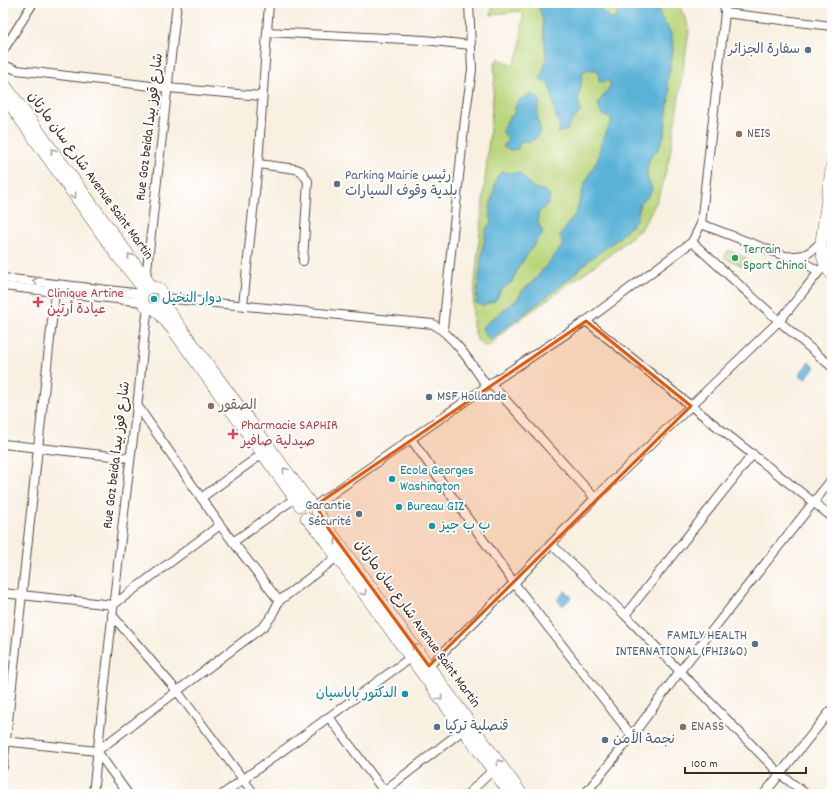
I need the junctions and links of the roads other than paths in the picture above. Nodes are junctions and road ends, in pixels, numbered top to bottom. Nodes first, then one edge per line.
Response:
1 (33, 3) edge
2 (177, 3) edge
3 (270, 3) edge
4 (469, 3) edge
5 (724, 3) edge
6 (725, 13) junction
7 (832, 26) edge
8 (267, 32) junction
9 (471, 45) junction
10 (3, 51) edge
11 (3, 65) edge
12 (3, 82) edge
13 (168, 88) junction
14 (3, 96) edge
15 (262, 96) junction
16 (832, 163) edge
17 (258, 164) junction
18 (700, 224) junction
19 (832, 238) edge
20 (692, 242) junction
21 (821, 242) junction
22 (832, 253) edge
23 (795, 256) junction
24 (303, 261) dead end
25 (825, 264) edge
26 (832, 275) edge
27 (3, 278) edge
28 (146, 278) junction
29 (3, 286) edge
30 (56, 288) junction
31 (152, 299) junction
32 (243, 305) junction
33 (586, 321) junction
34 (779, 321) junction
35 (443, 329) junction
36 (832, 367) edge
37 (489, 385) junction
38 (137, 405) junction
39 (691, 406) junction
40 (411, 439) junction
41 (3, 444) edge
42 (38, 448) junction
43 (262, 454) junction
44 (753, 454) junction
45 (130, 458) junction
46 (832, 479) edge
47 (201, 498) junction
48 (595, 498) junction
49 (814, 502) junction
50 (307, 504) junction
51 (832, 517) edge
52 (220, 525) junction
53 (233, 542) junction
54 (551, 544) junction
55 (337, 556) junction
56 (514, 583) junction
57 (3, 593) edge
58 (22, 595) junction
59 (279, 601) junction
60 (113, 605) junction
61 (112, 615) junction
62 (625, 615) junction
63 (410, 658) junction
64 (429, 666) junction
65 (680, 671) junction
66 (177, 691) junction
67 (832, 709) edge
68 (329, 717) junction
69 (463, 730) junction
70 (632, 736) junction
71 (4, 741) edge
72 (97, 751) junction
73 (3, 767) edge
74 (493, 770) junction
75 (780, 774) junction
76 (242, 780) junction
77 (384, 793) edge
78 (92, 794) edge
79 (128, 794) edge
80 (222, 794) edge
81 (254, 794) edge
82 (468, 794) edge
83 (510, 794) edge
84 (522, 794) edge
85 (585, 794) edge
86 (764, 794) edge
87 (806, 794) edge

1 - 10 street
2 - 13 street, Rue Goz beida شارع قوز بيدا
3 - 8 street
4 - 9 street
5 - 6 street
6 - 7 street
6 - 18 street
8 - 9 street
8 - 15 street
9 - 35 street
11 - 13 street
28 -> 12 main road, شارع سان مارتان Avenue Saint Martin
13 - 15 street
13 - 28 street, Rue Goz beida شارع قوز بيدا
14 -> 31 main road, شارع سان مارتان Avenue Saint Martin
15 - 17 street
16 - 21 main road
17 - 24 street
17 - 32 street
18 - 20 street
18 - 23 street
19 - 22 main road
20 - 33 street
20 - 34 street
21 - 23 street
21 - 25 main road
23 - 25 street
25 - 26 main road
25 - 34 street
30 -> 27 street
28 - 31 main road, شارع سان مارتان Avenue Saint Martin
29 - 30 street
30 - 31 street
30 - 42 street
31 - 32 street
31 - 38 street, Rue Goz beida شارع قوز بيدا
31 - 43 main road, شارع سان مارتان Avenue Saint Martin
50 -> 31 main road, شارع سان مارتان Avenue Saint Martin
32 - 35 street
33 - 37 street
33 - 39 street
34 - 36 street
34 - 39 street
35 - 37 street
37 - 40 street
37 - 48 street
38 - 45 street, Rue Goz beida شارع قوز بيدا
38 - 47 street
39 - 44 street
39 - 48 street
40 - 50 street
40 - 56 street
41 - 42 street
42 - 45 street
42 - 58 street
43 - 47 street
43 - 50 main road, شارع سان مارتان Avenue Saint Martin
44 - 49 street
44 - 62 street
45 - 60 street, Rue Goz beida شارع قوز بيدا
46 - 49 street
47 - 52 street
48 - 54 street
49 - 51 street
49 - 65 street
50 - 53 street
50 - 55 main road, شارع سان مارتان Avenue Saint Martin
64 -> 50 main road, شارع سان مارتان Avenue Saint Martin
52 - 53 street
52 - 60 street
53 - 59 street
54 - 56 street
54 - 62 street
55 - 59 street
55 -> 63 main road, شارع سان مارتان Avenue Saint Martin
56 - 64 street
56 - 70 street
57 - 58 street
58 - 60 street
58 - 71 street
59 - 66 street
60 - 61 street, Rue Goz beida شارع قوز بيدا
61 - 66 street
61 - 72 street, Rue Goz beida شارع قوز بيدا
62 - 65 street
63 - 68 street
63 -> 69 main road, شارع سان مارتان Avenue Saint Martin
84 -> 64 main road, شارع سان مارتان Avenue Saint Martin
65 - 70 street
65 - 75 street
66 - 72 street
66 - 76 street
67 - 75 street
68 - 76 street
68 - 77 street
69 - 74 main road, شارع سان مارتان Avenue Saint Martin
69 - 77 street
70 - 85 street
71 - 72 street
71 - 73 street
72 - 78 street, Rue Goz beida شارع قوز بيدا
72 - 79 street
74 - 82 street
74 - 83 main road, شارع سان مارتان Avenue Saint Martin
75 - 86 street
75 - 87 street
76 - 80 street
76 - 81 street

